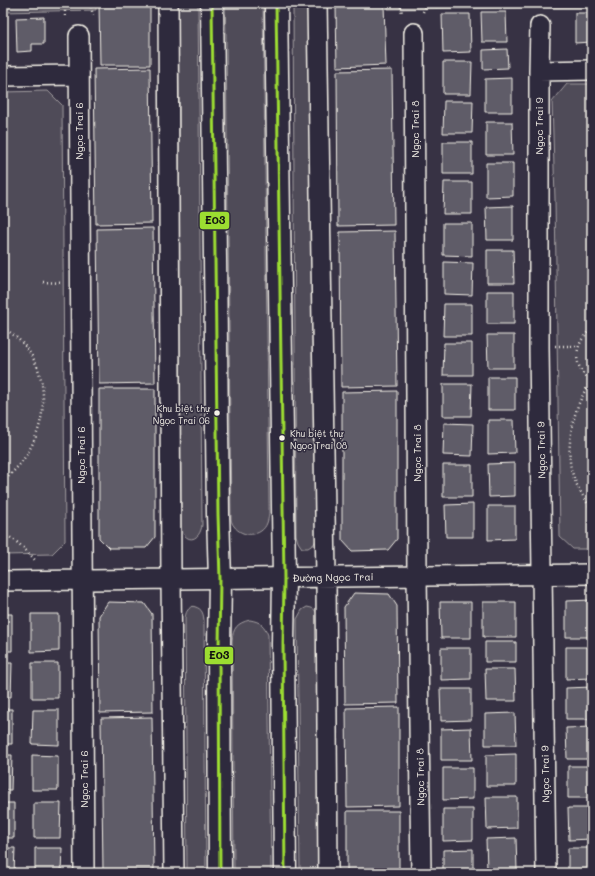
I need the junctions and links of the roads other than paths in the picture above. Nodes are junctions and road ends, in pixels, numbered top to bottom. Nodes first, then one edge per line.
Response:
1 (168, 3) edge
2 (212, 3) edge
3 (276, 3) edge
4 (317, 3) edge
5 (540, 26) dead end
6 (414, 33) dead end
7 (79, 36) dead end
8 (592, 70) edge
9 (539, 71) junction
10 (79, 75) junction
11 (3, 76) edge
12 (542, 574) junction
13 (592, 574) edge
14 (417, 576) junction
15 (326, 577) junction
16 (284, 578) junction
17 (171, 579) junction
18 (220, 579) junction
19 (82, 580) junction
20 (3, 581) edge
21 (84, 873) edge
22 (174, 873) edge
23 (220, 873) edge
24 (285, 873) edge
25 (328, 873) edge
26 (421, 873) edge
27 (546, 873) edge

1 - 17 street
2 - 18 main road
3 - 16 main road
4 - 15 street
5 - 9 street, Ngọc Trai 9
6 - 14 street, Ngọc Trai 8
7 - 10 street, Ngọc Trai 6
8 - 9 street
9 - 12 street, Ngọc Trai 9
10 - 11 street
10 - 19 street, Ngọc Trai 6
12 - 13 street, Đường Ngọc Trai
12 - 14 street, Đường Ngọc Trai
12 - 27 street, Ngọc Trai 9
14 - 15 street, Đường Ngọc Trai
14 - 26 street, Ngọc Trai 8
15 - 16 street, Đường Ngọc Trai
15 - 25 street
16 - 18 street, Đường Ngọc Trai
16 - 24 main road
17 - 18 street, Đường Ngọc Trai
17 - 19 street, Đường Ngọc Trai
17 - 22 street
18 - 23 main road
19 - 20 street, Đường Ngọc Trai
19 - 21 street, Ngọc Trai 6

